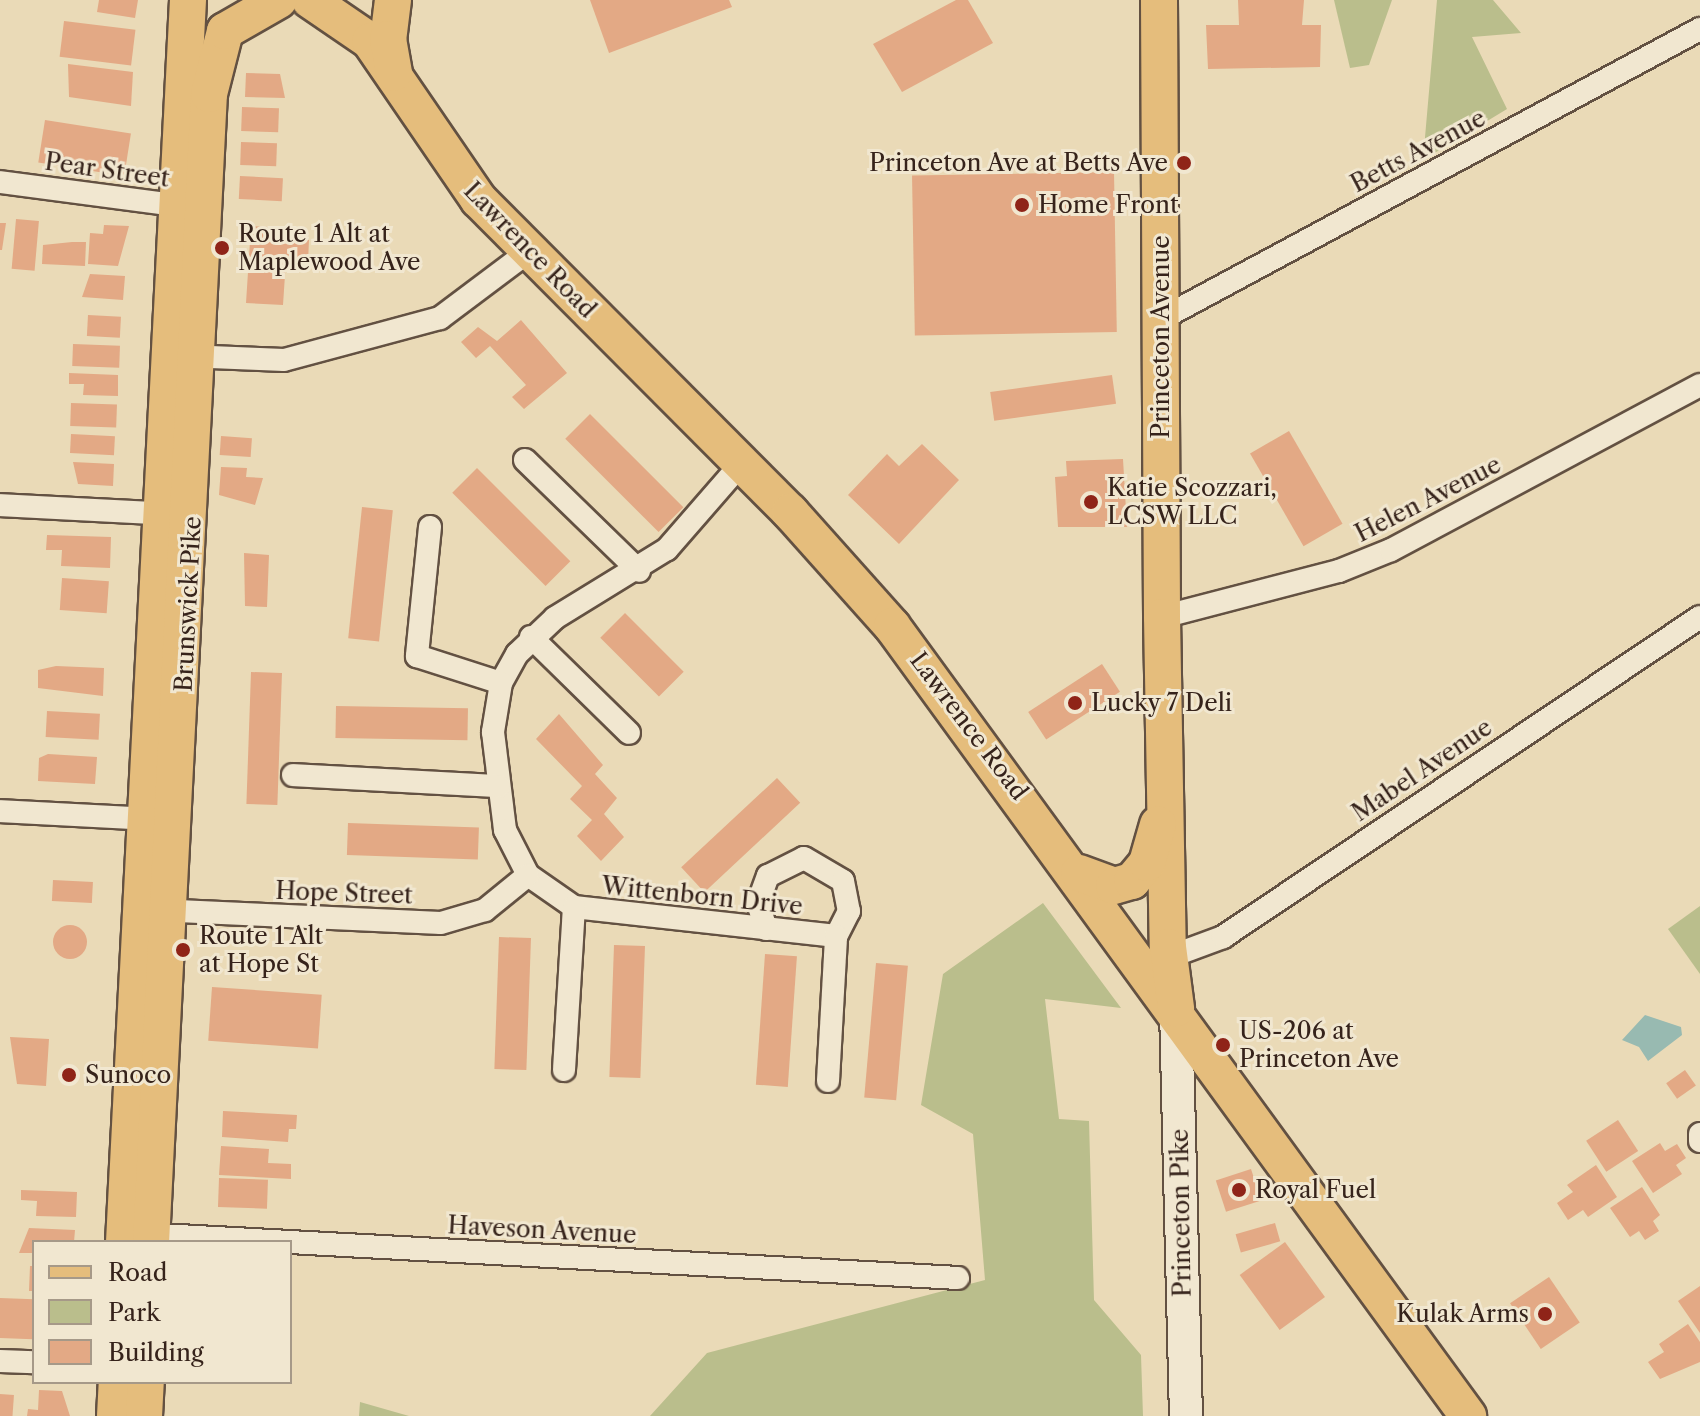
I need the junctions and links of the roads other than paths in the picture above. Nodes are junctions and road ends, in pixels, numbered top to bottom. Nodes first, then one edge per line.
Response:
1 (188, 0) edge
2 (279, 0) edge
3 (310, 0) edge
4 (393, 0) edge
5 (1159, 0) edge
6 (1700, 29) edge
7 (402, 92) junction
8 (0, 182) edge
9 (194, 208) junction
10 (528, 252) junction
11 (1161, 319) junction
12 (186, 356) junction
13 (1700, 385) edge
14 (525, 460) dead end
15 (741, 464) junction
16 (0, 505) edge
17 (178, 515) junction
18 (430, 527) dead end
19 (639, 571) junction
20 (1162, 617) junction
21 (1700, 617) edge
22 (531, 637) junction
23 (501, 683) junction
24 (629, 733) dead end
25 (293, 775) dead end
26 (499, 786) junction
27 (1166, 792) junction
28 (0, 811) edge
29 (162, 820) junction
30 (1079, 873) junction
31 (528, 875) junction
32 (574, 907) junction
33 (157, 910) junction
34 (766, 929) junction
35 (836, 936) junction
36 (1169, 957) junction
37 (1176, 1009) junction
38 (564, 1070) dead end
39 (828, 1081) dead end
40 (1700, 1134) edge
41 (1700, 1141) edge
42 (138, 1238) edge
43 (179, 1240) edge
44 (292, 1246) edge
45 (958, 1278) dead end
46 (0, 1361) edge
47 (32, 1362) edge
48 (117, 1384) edge
49 (146, 1384) edge
50 (115, 1416) edge
51 (144, 1416) edge
52 (1186, 1416) edge
53 (1468, 1416) edge

1 - 9 main road, Brunswick Pike
2 - 9 main road, Brunswick Pike
3 - 7 main road, Lawrence Road
4 - 7 main road, Lawrence Road
5 - 11 main road, Princeton Avenue
6 - 11 street, Betts Avenue
7 - 10 main road, Lawrence Road
8 - 9 street, Pear Street
9 - 12 main road, Brunswick Pike
10 - 12 street
10 - 15 main road, Lawrence Road
11 - 20 main road, Princeton Avenue
12 - 17 main road, Brunswick Pike
13 - 20 street, Helen Avenue
14 - 19 street
15 - 19 street, Wittenborn Drive
15 - 30 main road, Lawrence Road
16 - 17 street
17 - 29 main road, Brunswick Pike
18 - 23 street
19 - 22 street, Wittenborn Drive
20 - 27 main road, Princeton Avenue
21 - 36 street, Mabel Avenue
22 - 23 street, Wittenborn Drive
22 - 24 street
23 - 26 street, Wittenborn Drive
25 - 26 street
26 - 31 street, Wittenborn Drive
27 - 30 main road
27 - 36 main road, Princeton Avenue
28 - 29 street
29 - 33 main road, Brunswick Pike
30 - 37 main road, Lawrence Road
31 - 32 street, Wittenborn Drive
31 - 33 street, Hope Street
32 - 34 street, Wittenborn Drive
32 - 38 street
33 - 42 main road, Brunswick Pike
34 - 35 street, Wittenborn Drive
34 - 35 street
35 - 39 street
36 - 37 main road, Princeton Avenue
37 - 52 main road, Princeton Pike
37 - 53 main road, Lawrence Road
40 - 41 street
42 - 43 street, Haveson Avenue
44 - 45 street, Haveson Avenue
46 - 47 street
48 - 50 main road
49 - 51 main road

